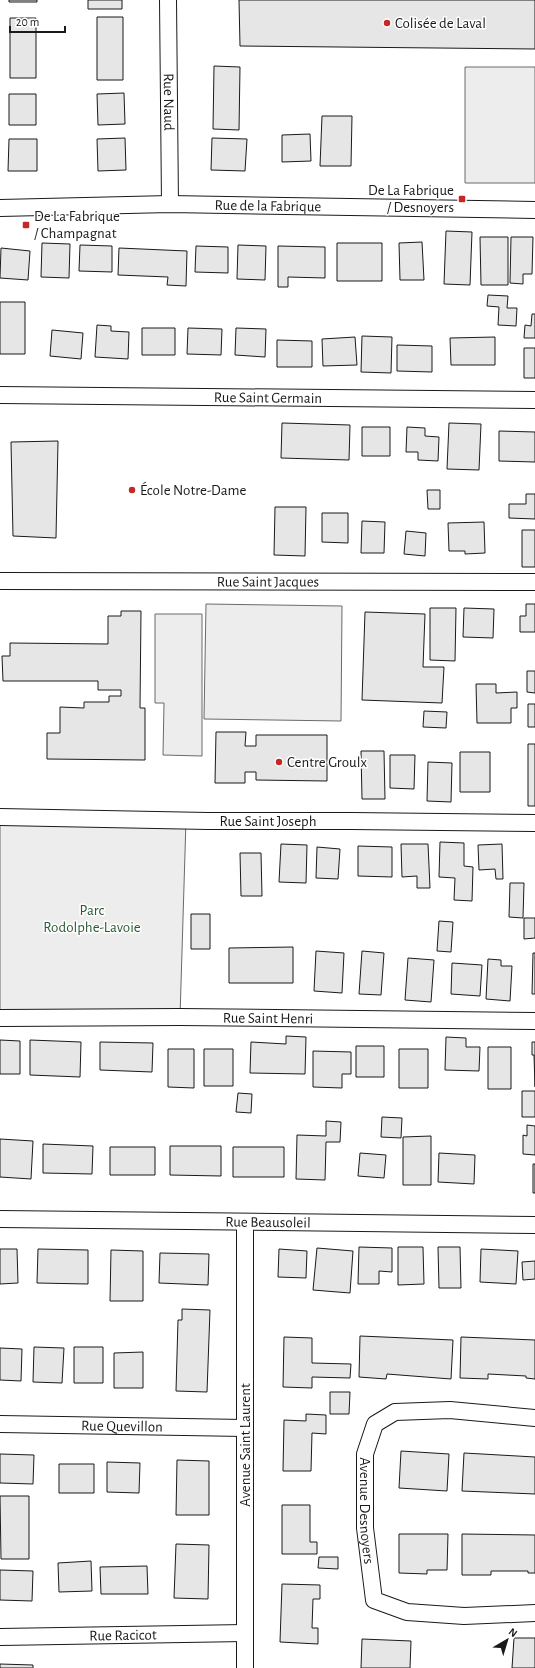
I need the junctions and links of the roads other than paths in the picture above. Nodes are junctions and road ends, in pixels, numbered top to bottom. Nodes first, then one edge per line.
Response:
1 (168, 0) edge
2 (170, 204) junction
3 (0, 208) edge
4 (535, 210) edge
5 (0, 395) edge
6 (535, 400) edge
7 (0, 581) edge
8 (535, 582) edge
9 (0, 817) edge
10 (535, 823) edge
11 (0, 1018) edge
12 (535, 1021) edge
13 (0, 1219) edge
14 (244, 1222) junction
15 (535, 1225) edge
16 (535, 1418) edge
17 (0, 1424) edge
18 (245, 1428) junction
19 (535, 1613) edge
20 (245, 1633) junction
21 (0, 1637) edge
22 (245, 1668) edge

1 - 2 street, Rue Naud
2 - 3 street, Rue de la Fabrique
2 - 4 street, Rue de la Fabrique
5 - 6 street, Rue Saint Germain
7 - 8 street, Rue Saint Jacques
9 - 10 street, Rue Saint Joseph
11 - 12 street, Rue Saint Henri
13 - 14 street, Rue Beausoleil
14 - 15 street, Rue Beausoleil
14 - 18 street, Avenue Saint Laurent
16 - 19 street, Avenue Desnoyers
17 - 18 street, Rue Quevillon
18 - 20 street, Avenue Saint Laurent
20 - 21 street, Rue Racicot
20 - 22 street, Avenue Saint Laurent

